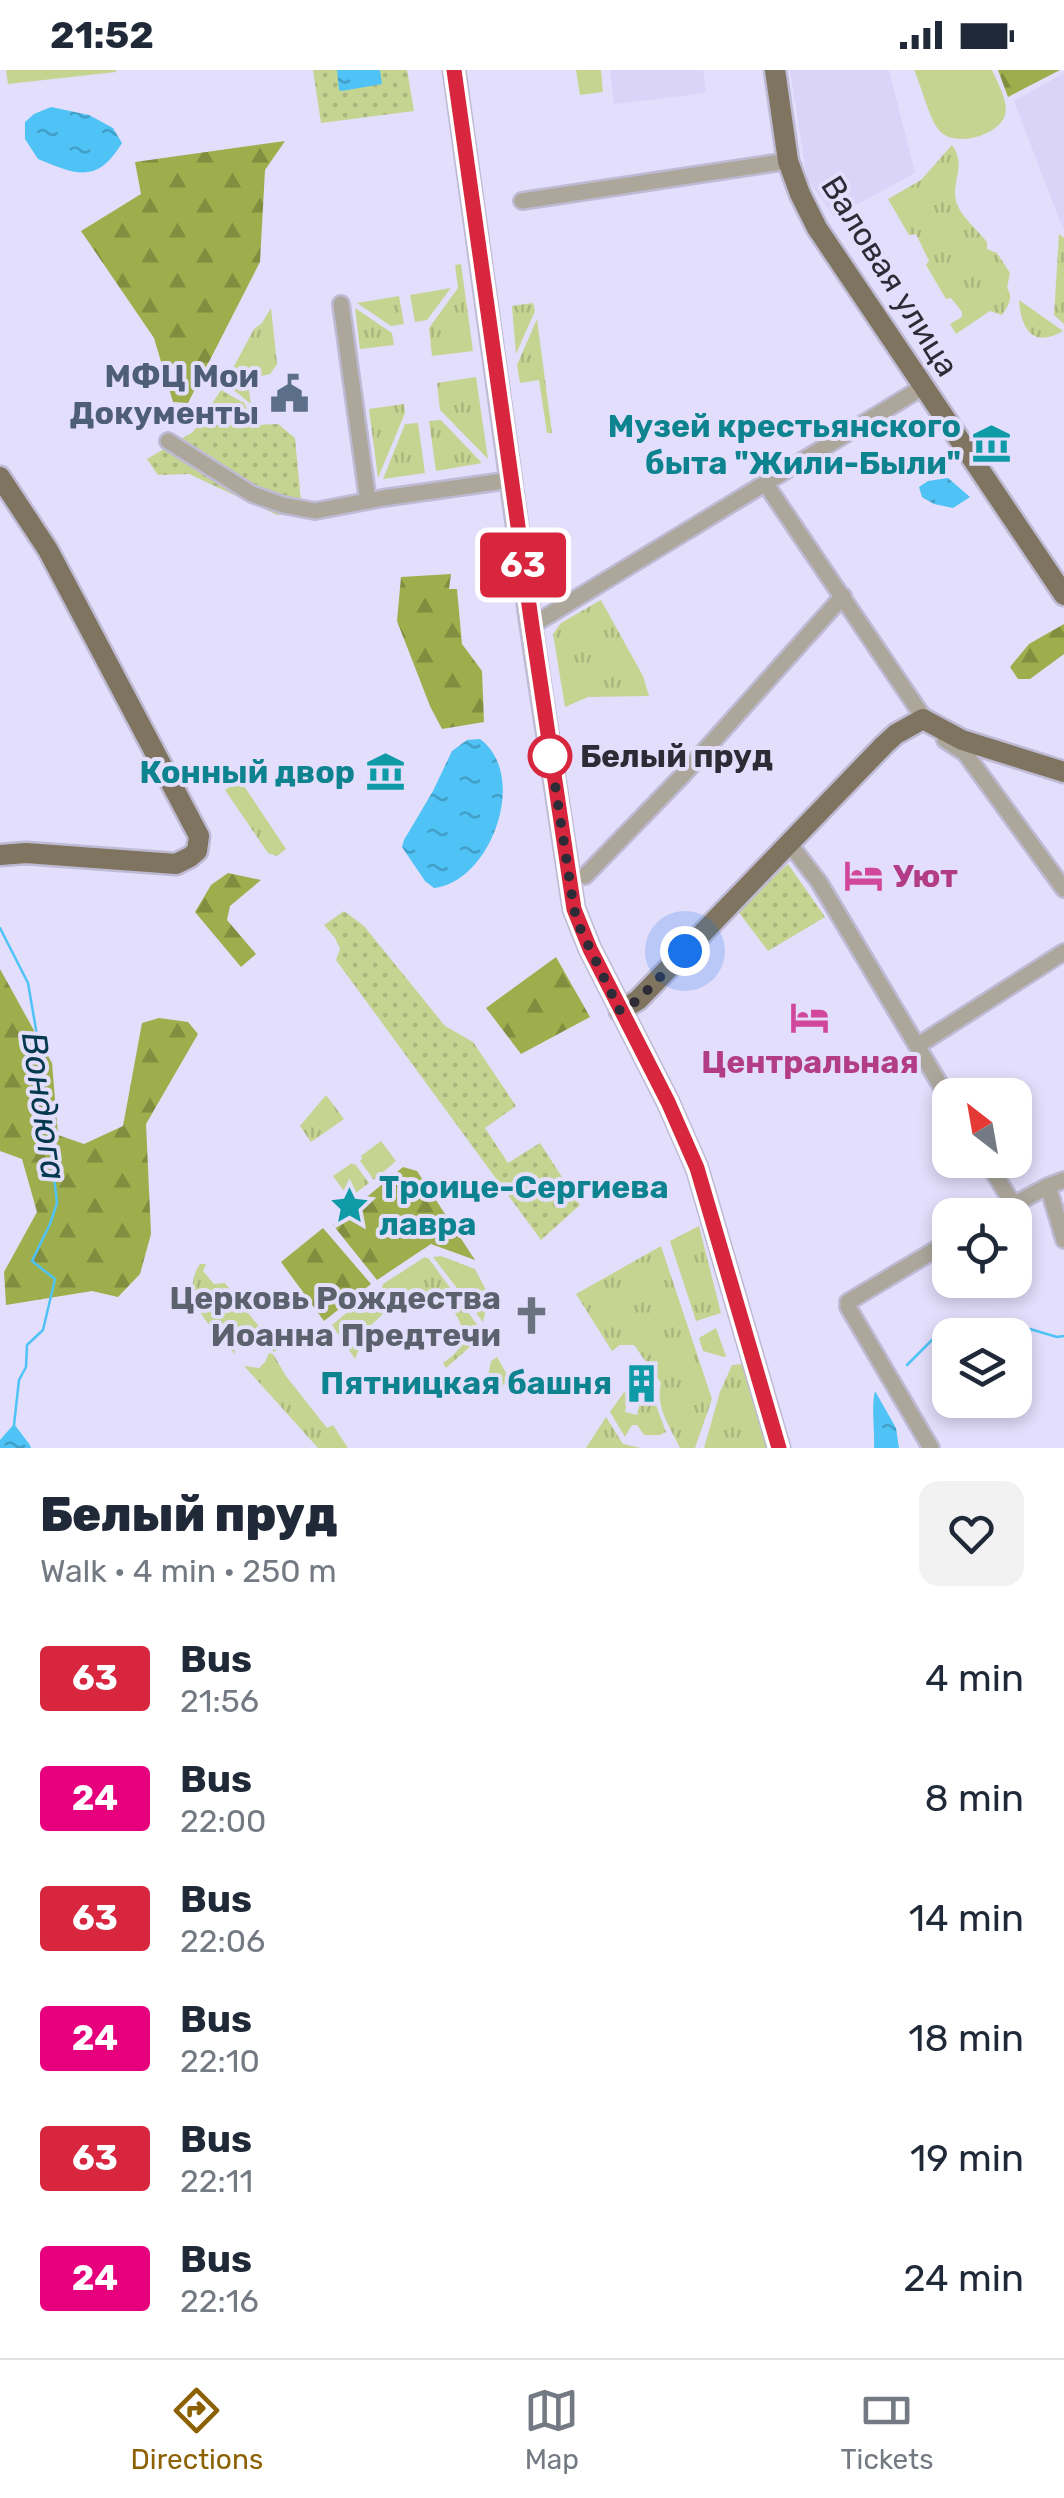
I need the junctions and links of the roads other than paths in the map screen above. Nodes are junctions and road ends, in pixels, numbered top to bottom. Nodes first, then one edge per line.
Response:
1 (454, 70) edge
2 (774, 70) edge
3 (788, 161) junction
4 (522, 201) dead end
5 (341, 304) dead end
6 (923, 387) junction
7 (168, 441) dead end
8 (0, 477) edge
9 (511, 480) junction
10 (766, 484) junction
11 (368, 501) junction
12 (843, 596) junction
13 (1064, 596) edge
14 (532, 626) junction
15 (923, 719) junction
16 (1064, 772) edge
17 (789, 842) junction
18 (0, 855) edge
19 (585, 876) dead end
20 (1064, 889) edge
21 (1064, 952) edge
22 (620, 1011) junction
23 (916, 1046) junction
24 (936, 1078) edge
25 (1056, 1183) edge
26 (1025, 1198) edge
27 (1064, 1240) edge
28 (932, 1252) edge
29 (779, 1448) edge
30 (931, 1448) edge

1 - 9 main road
2 - 3 main road, Валовая улица
3 - 4 street
3 - 6 main road, Валовая улица
5 - 11 street
6 - 10 street
6 - 13 main road, Валовая улица
7 - 11 street
8 - 18 main road
9 - 11 street
9 - 14 main road
10 - 12 street
10 - 14 street
12 - 15 street
12 - 19 street
14 - 22 main road
15 - 16 main road
15 - 17 main road
15 - 20 street
17 - 22 main road
17 - 23 street
21 - 23 street
22 - 29 main road
23 - 24 street
25 - 26 street
25 - 27 street
28 - 30 street

